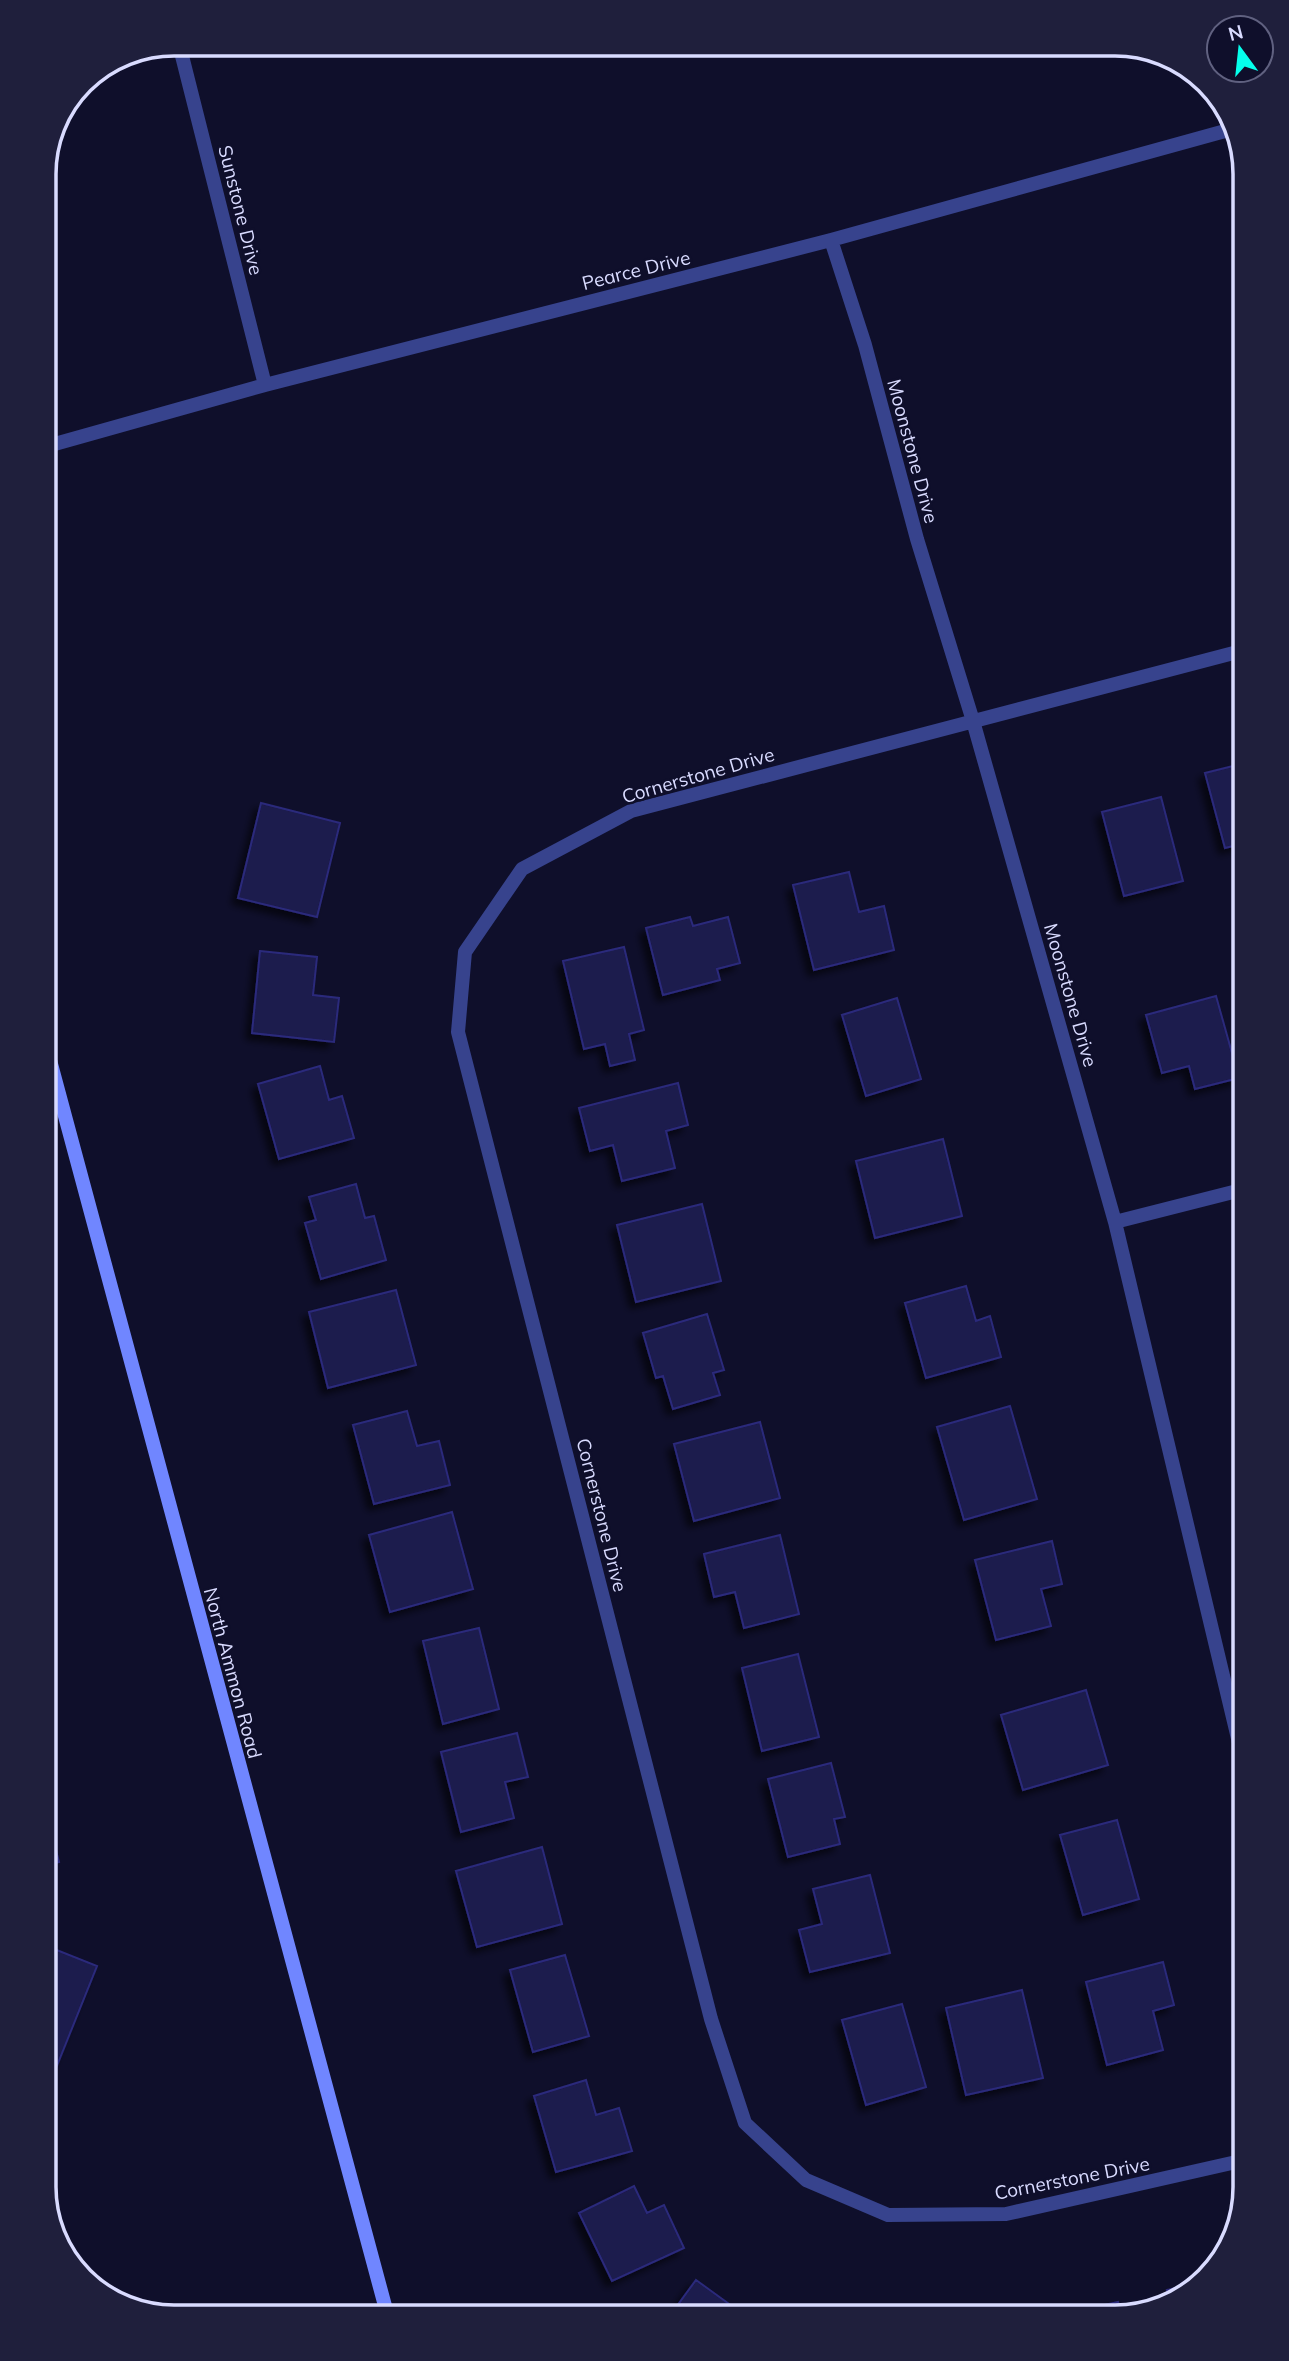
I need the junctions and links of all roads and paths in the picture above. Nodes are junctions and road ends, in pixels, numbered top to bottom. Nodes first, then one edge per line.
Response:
1 (182, 56) edge
2 (1225, 131) edge
3 (831, 240) junction
4 (265, 385) junction
5 (56, 444) edge
6 (1233, 653) edge
7 (973, 720) junction
8 (56, 1083) edge
9 (1233, 1192) edge
10 (1115, 1222) junction
11 (1233, 1716) edge
12 (1233, 2163) edge
13 (384, 2305) edge

1 - 4 street, Sunstone Drive
2 - 3 street, Pearce Drive
3 - 4 street, Pearce Drive
3 - 7 street, Moonstone Drive
4 - 5 street, Pearce Drive
6 - 7 street, Cornerstone Drive
7 - 10 street, Moonstone Drive
7 - 12 street, Cornerstone Drive
8 - 13 main road, North Ammon Road
9 - 10 street
10 - 11 street, Moonstone Drive

